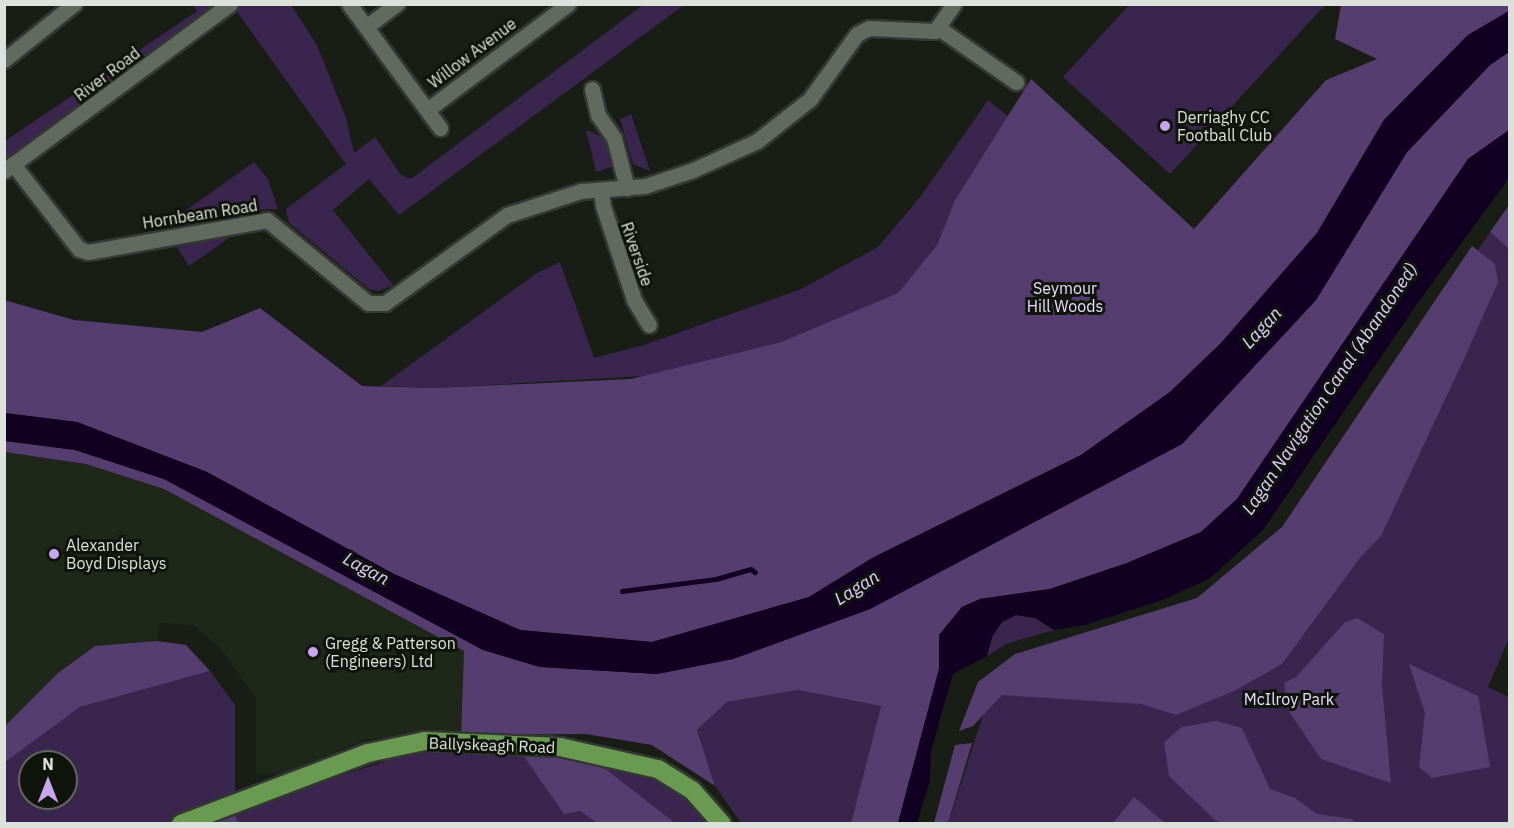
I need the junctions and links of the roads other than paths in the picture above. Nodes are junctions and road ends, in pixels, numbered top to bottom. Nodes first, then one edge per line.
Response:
1 (74, 4) edge
2 (230, 4) edge
3 (349, 4) edge
4 (398, 4) edge
5 (568, 4) edge
6 (954, 4) edge
7 (366, 27) junction
8 (940, 29) junction
9 (4, 60) edge
10 (1016, 82) dead end
11 (592, 89) dead end
12 (427, 110) junction
13 (440, 128) dead end
14 (9, 167) edge
15 (627, 188) junction
16 (601, 190) junction
17 (649, 325) dead end
18 (181, 824) edge
19 (722, 824) edge

1 - 9 street
2 - 14 street, River Road
3 - 7 street
4 - 7 street
5 - 12 street, Willow Avenue
6 - 8 street
7 - 12 street
8 - 10 street
8 - 15 street, Hornbeam Road
11 - 15 street
12 - 13 street
14 - 16 street, Hornbeam Road
15 - 16 street, Hornbeam Road
16 - 17 street, Riverside
18 - 19 main road, Ballyskeagh Road

